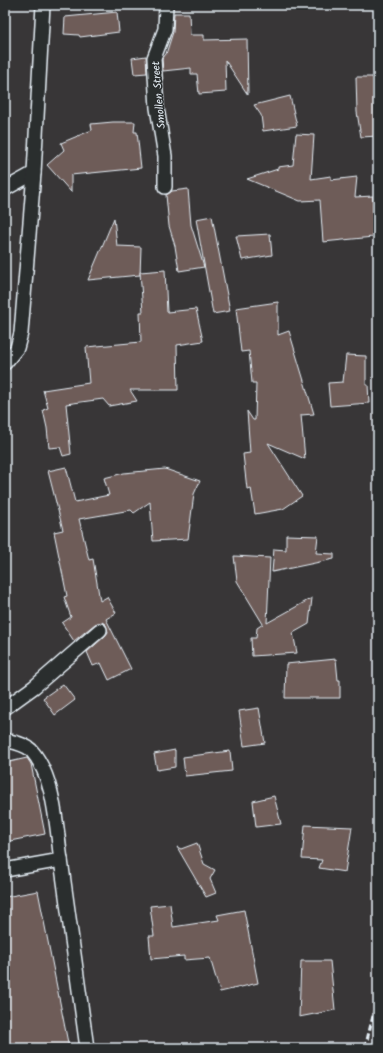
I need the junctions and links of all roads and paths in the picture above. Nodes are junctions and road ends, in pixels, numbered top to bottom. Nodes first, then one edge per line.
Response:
1 (43, 5) edge
2 (166, 5) edge
3 (34, 173) junction
4 (165, 187) dead end
5 (5, 189) edge
6 (5, 363) edge
7 (100, 630) dead end
8 (5, 708) edge
9 (5, 740) edge
10 (61, 860) junction
11 (5, 870) edge
12 (87, 1048) edge

1 - 3 lane
2 - 4 lane, Smollen Street
3 - 5 lane
3 - 6 lane
7 - 8 lane
9 - 10 lane
10 - 11 lane
10 - 12 lane

